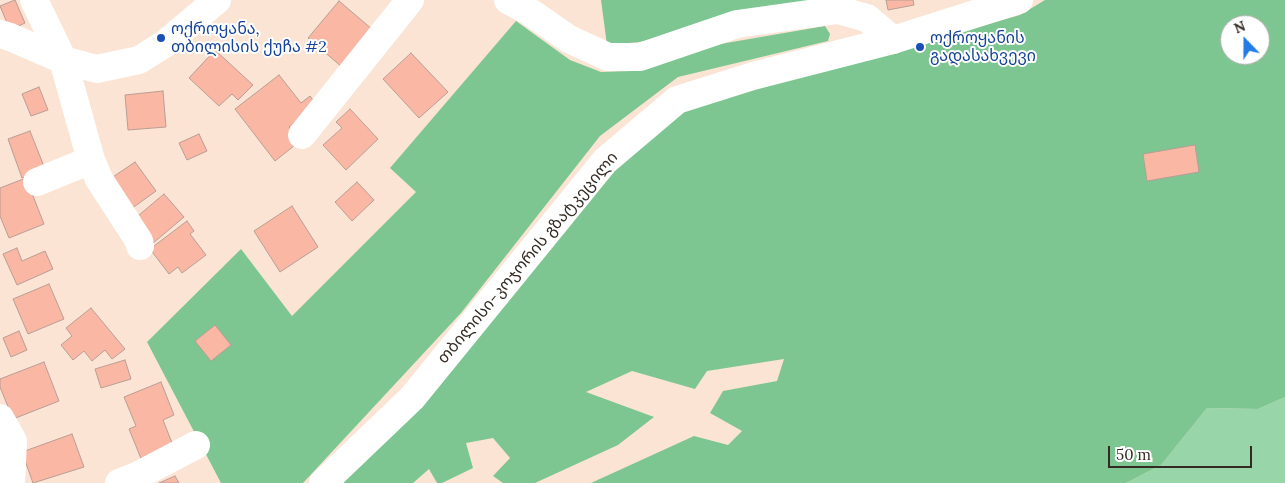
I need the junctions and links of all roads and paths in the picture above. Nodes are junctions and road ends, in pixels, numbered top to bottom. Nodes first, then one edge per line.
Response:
1 (34, 0) edge
2 (217, 0) edge
3 (410, 0) edge
4 (508, 0) edge
5 (1019, 0) edge
6 (0, 34) edge
7 (893, 40) junction
8 (63, 60) junction
9 (302, 136) dead end
10 (91, 160) junction
11 (37, 182) dead end
12 (140, 246) dead end
13 (0, 418) edge
14 (196, 445) dead end
15 (10, 483) edge
16 (119, 483) edge
17 (323, 483) edge

1 - 8 street
2 - 8 street
3 - 9 street
4 - 7 street
5 - 7 street, თბილისი-კოჯორის გზატკეცილი
6 - 8 street
7 - 17 street, თბილისი-კოჯორის გზატკეცილი
8 - 10 street
10 - 11 street
10 - 12 street
13 - 15 street
14 - 16 street

